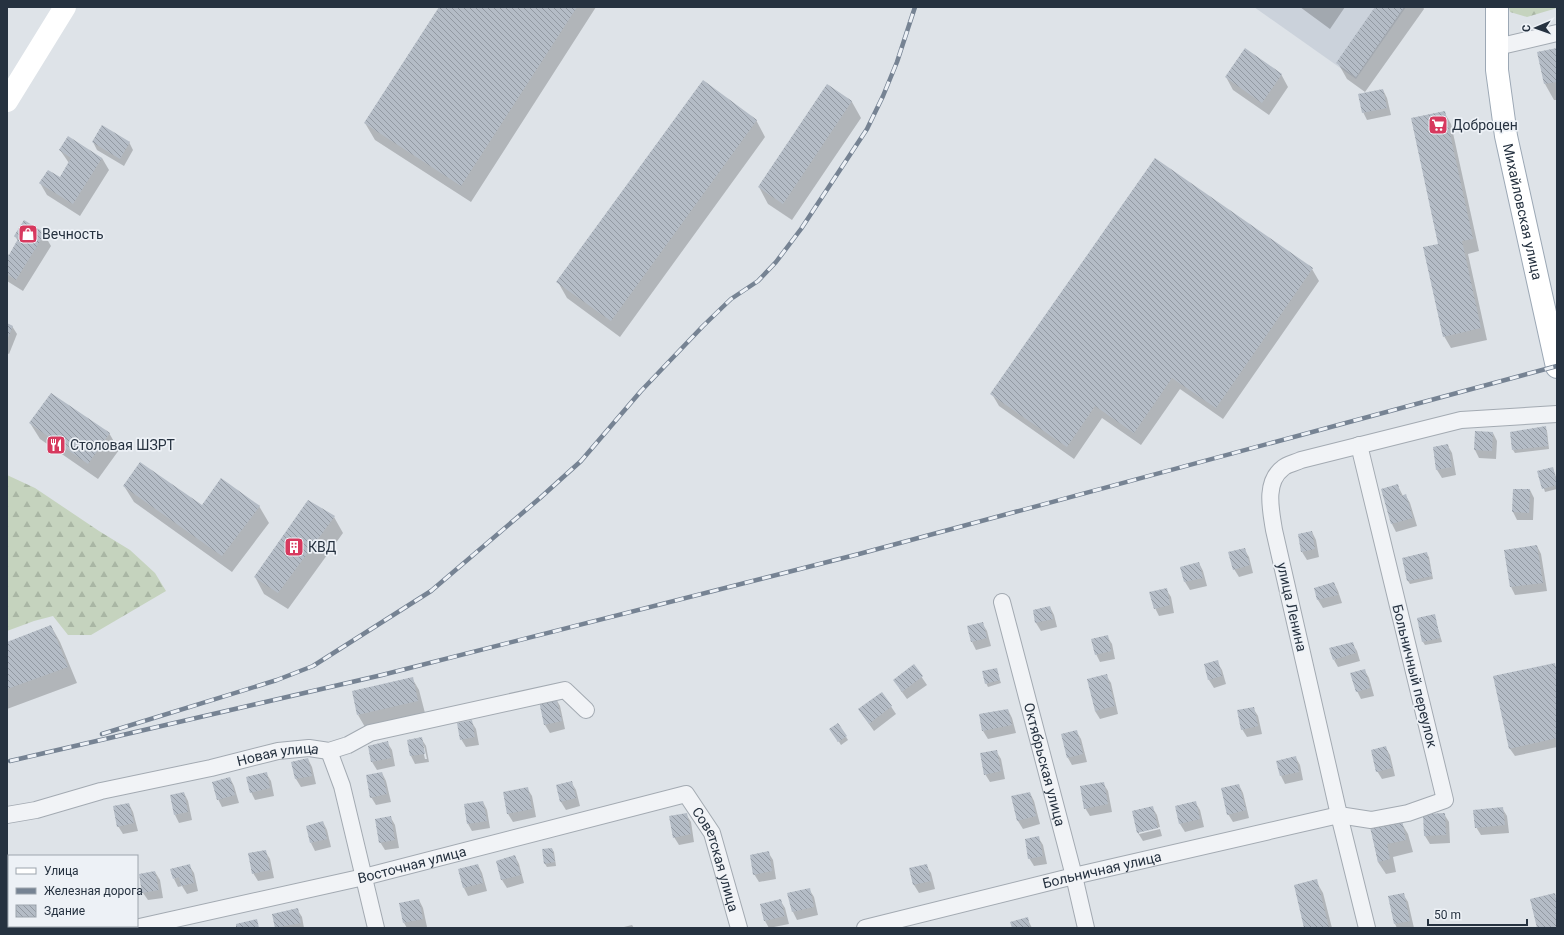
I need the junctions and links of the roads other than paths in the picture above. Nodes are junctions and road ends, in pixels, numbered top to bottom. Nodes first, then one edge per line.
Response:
1 (65, 7) edge
2 (1497, 7) edge
3 (1557, 33) edge
4 (1497, 47) junction
5 (7, 101) edge
6 (1557, 367) edge
7 (1557, 414) edge
8 (1359, 446) junction
9 (1002, 602) dead end
10 (586, 710) dead end
11 (329, 751) junction
12 (686, 794) joint
13 (7, 815) edge
14 (1339, 815) junction
15 (1074, 876) junction
16 (364, 877) junction
17 (135, 928) edge
18 (376, 928) edge
19 (739, 928) edge
20 (865, 928) edge
21 (1086, 928) edge
22 (1367, 928) edge

1 - 5 main road
2 - 4 main road, Михайловская улица
3 - 4 street
4 - 6 main road, Михайловская улица
7 - 8 street, улица Ленина
8 - 14 street, улица Ленина
8 - 14 street, Больничный переулок
9 - 15 street, Октябрьская улица
10 - 11 street, Новая улица
11 - 13 street, Новая улица
11 - 16 street
12 - 16 street, Восточная улица
12 - 19 street, Советская улица
14 - 15 street, Больничная улица
14 - 22 street, улица Ленина
15 - 20 street, Больничная улица
15 - 21 street, Октябрьская улица
16 - 17 street, Восточная улица
16 - 18 street

